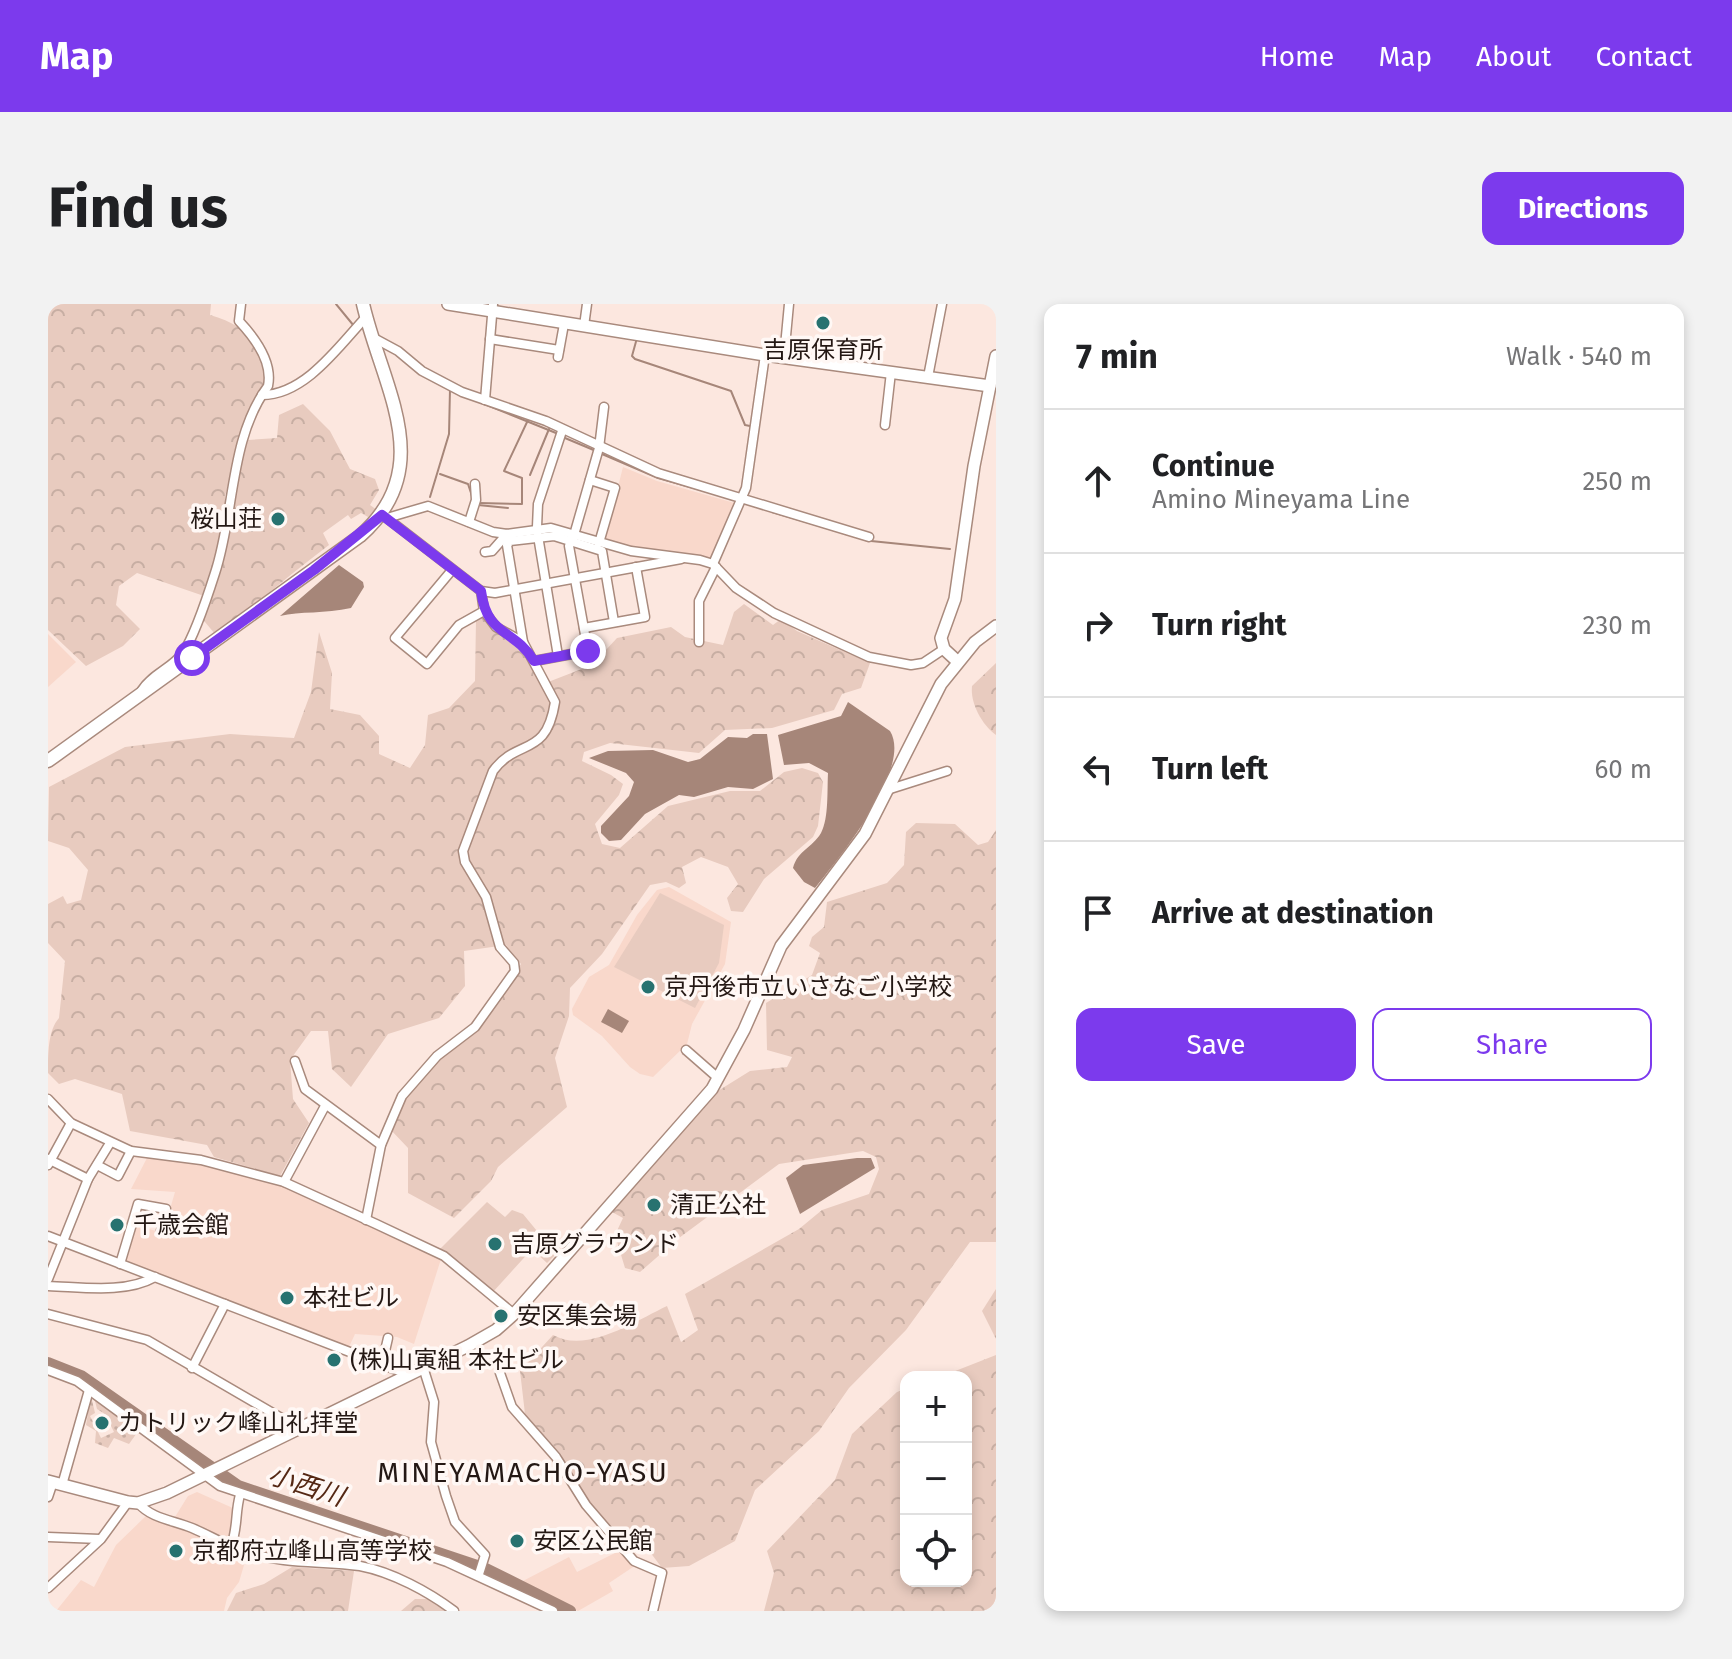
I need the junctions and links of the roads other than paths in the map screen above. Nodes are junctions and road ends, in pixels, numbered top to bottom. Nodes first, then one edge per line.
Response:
1 (241, 304) edge
2 (448, 304) edge
3 (587, 304) edge
4 (789, 304) edge
5 (942, 304) edge
6 (493, 307) edge
7 (364, 311) edge
8 (564, 324) junction
9 (584, 326) junction
10 (371, 336) junction
11 (490, 339) junction
12 (765, 355) junction
13 (996, 356) edge
14 (784, 357) junction
15 (891, 372) junction
16 (928, 377) junction
17 (992, 385) edge
18 (262, 395) junction
19 (485, 400) junction
20 (604, 407) dead end
21 (885, 425) dead end
22 (562, 431) junction
23 (599, 448) junction
24 (590, 480) junction
25 (475, 484) dead end
26 (743, 498) junction
27 (384, 516) junction
28 (469, 522) junction
29 (537, 531) junction
30 (507, 534) junction
31 (869, 537) dead end
32 (573, 538) junction
33 (599, 543) junction
34 (485, 552) dead end
35 (686, 558) junction
36 (714, 565) junction
37 (636, 567) junction
38 (452, 570) junction
39 (606, 573) junction
40 (575, 579) junction
41 (545, 585) junction
42 (514, 590) junction
43 (481, 591) junction
44 (484, 611) junction
45 (614, 622) junction
46 (996, 626) edge
47 (584, 628) junction
48 (523, 642) junction
49 (699, 642) dead end
50 (944, 649) junction
51 (558, 656) junction
52 (534, 661) junction
53 (957, 661) junction
54 (140, 693) junction
55 (48, 761) edge
56 (947, 771) dead end
57 (887, 790) junction
58 (686, 1050) dead end
59 (295, 1061) dead end
60 (718, 1078) junction
61 (48, 1099) edge
62 (325, 1106) junction
63 (71, 1123) junction
64 (110, 1143) junction
65 (381, 1145) junction
66 (131, 1151) junction
67 (49, 1161) edge
68 (97, 1165) junction
69 (88, 1179) junction
70 (284, 1182) junction
71 (366, 1220) junction
72 (161, 1231) dead end
73 (48, 1236) edge
74 (63, 1241) junction
75 (120, 1264) junction
76 (155, 1277) junction
77 (48, 1279) edge
78 (48, 1286) edge
79 (225, 1304) junction
80 (48, 1314) edge
81 (514, 1314) junction
82 (388, 1338) dead end
83 (382, 1364) junction
84 (423, 1367) junction
85 (192, 1368) junction
86 (48, 1370) edge
87 (500, 1373) dead end
88 (407, 1374) junction
89 (89, 1390) junction
90 (290, 1431) junction
91 (202, 1474) junction
92 (54, 1482) edge
93 (240, 1495) junction
94 (48, 1497) edge
95 (133, 1502) junction
96 (48, 1537) edge
97 (101, 1539) junction
98 (231, 1546) junction
99 (479, 1574) junction
100 (52, 1578) edge
101 (48, 1588) edge
102 (454, 1611) edge
103 (553, 1611) edge
104 (653, 1611) edge

1 - 18 street
2 - 6 street
3 - 9 street
4 - 14 street
5 - 16 street
6 - 8 street
6 - 11 street
7 - 10 main road
7 - 18 street
8 - 9 street
8 - 11 street
9 - 12 street
10 - 19 street
10 - 27 main road
11 - 19 street
12 - 14 street
12 - 26 street
13 - 17 street
14 - 15 street
15 - 16 street
15 - 21 street
16 - 17 street
17 - 50 street
18 - 54 street
19 - 22 street
20 - 23 street
22 - 23 street
22 - 29 street
23 - 24 street
23 - 26 street
24 - 32 street
24 - 33 street
25 - 28 street
26 - 31 street
26 - 36 street
27 - 28 street
27 - 38 street
27 - 54 main road
28 - 30 street
29 - 30 street
29 - 32 street
29 - 41 street
29 - 42 street
30 - 34 street
32 - 33 street
32 - 39 street
32 - 40 street
33 - 35 street
35 - 36 street
35 - 37 street
36 - 49 street
36 - 50 street
37 - 39 street
37 - 45 street
38 - 43 street
38 - 44 street
39 - 40 street
39 - 45 street
40 - 41 street
40 - 47 street
41 - 42 street
41 - 51 street
42 - 43 street
42 - 48 street
43 - 44 street
44 - 48 street
45 - 47 street
46 - 53 street
47 - 51 street
48 - 52 street
50 - 53 street
51 - 52 street
52 - 65 street
53 - 57 street
54 - 55 main road
56 - 57 street
57 - 60 street
58 - 60 street
59 - 62 street
60 - 81 street
61 - 63 street
62 - 65 street
62 - 70 street
63 - 64 street
63 - 67 street
64 - 66 street
64 - 68 street
65 - 71 street
66 - 68 street
66 - 70 street
67 - 69 street
68 - 69 street
69 - 74 street
70 - 71 street
71 - 81 street
72 - 75 street
73 - 74 street
74 - 75 street
74 - 77 street
75 - 76 street
76 - 78 street
76 - 79 street
79 - 83 street
79 - 85 street
80 - 85 street
81 - 84 street
82 - 83 street
83 - 88 street
84 - 88 street
84 - 99 street
85 - 90 street
86 - 89 street
87 - 104 street
88 - 90 street
89 - 91 street
89 - 92 street
90 - 91 street
91 - 93 street
91 - 95 street
92 - 94 street
92 - 95 street
93 - 98 street
93 - 99 street
95 - 97 street
95 - 98 street
96 - 97 street
97 - 100 street
98 - 102 street
99 - 103 street
100 - 101 street

